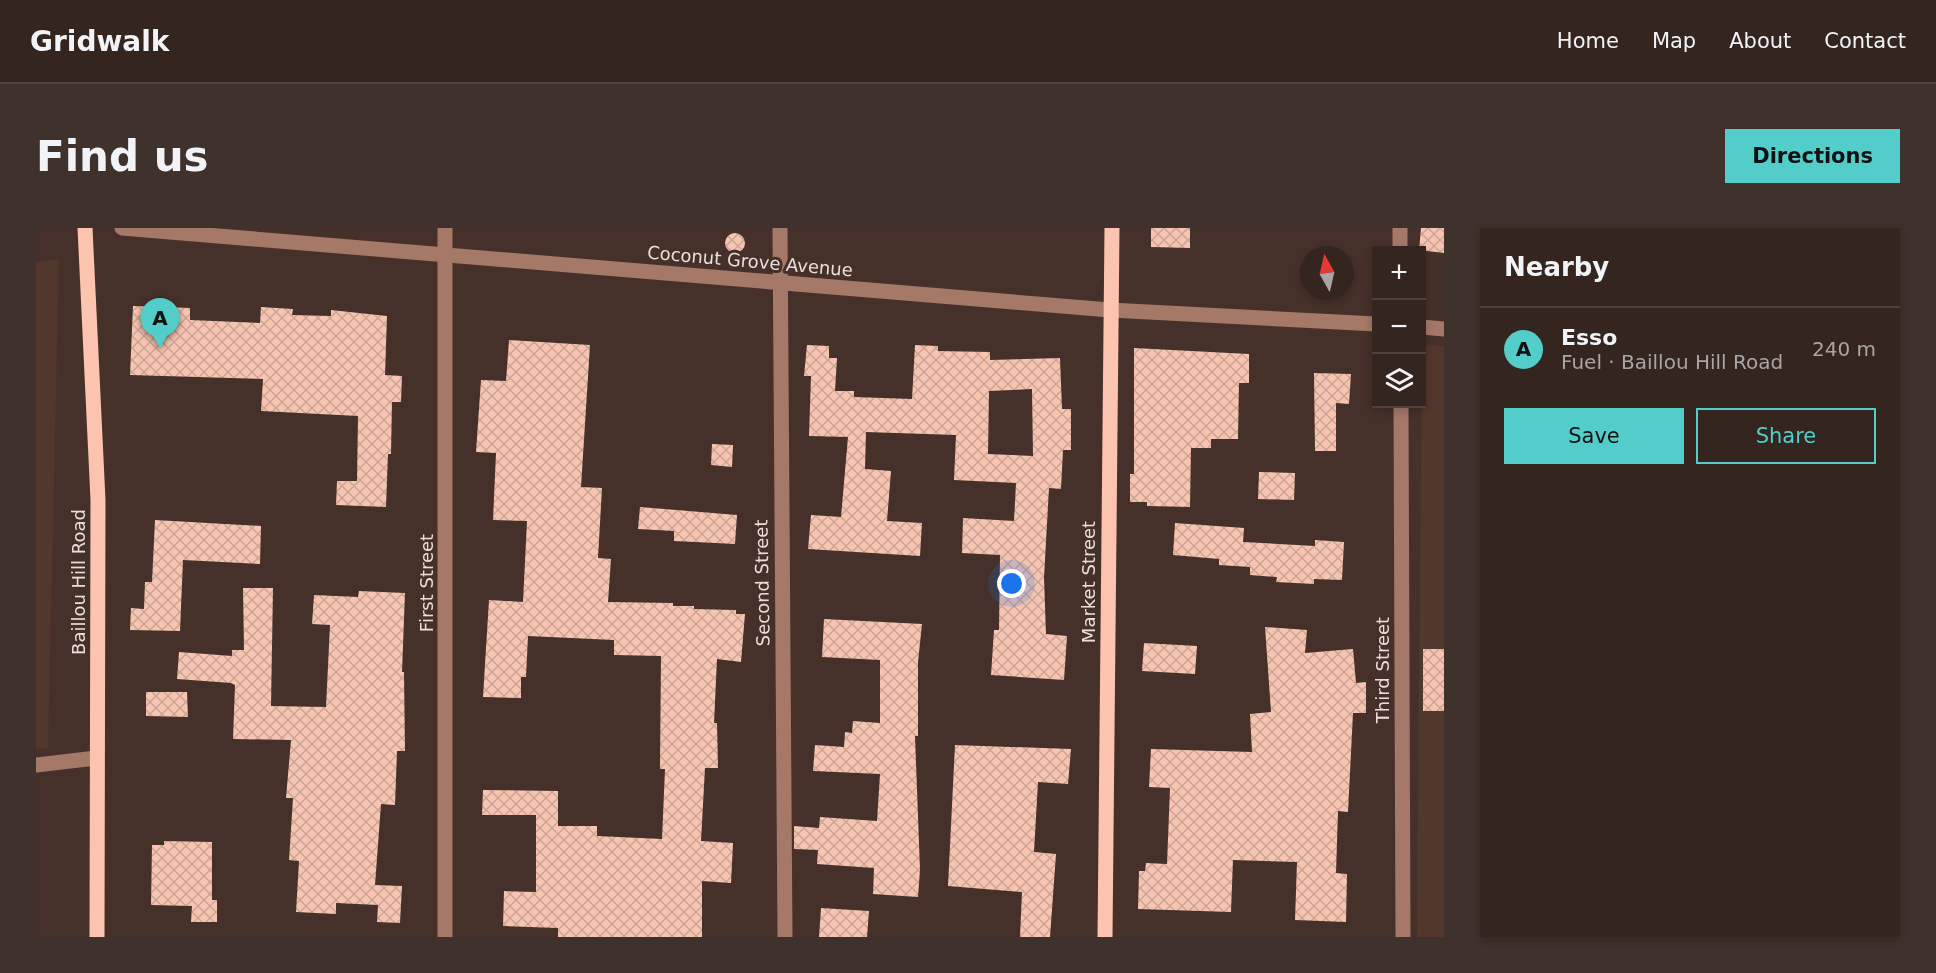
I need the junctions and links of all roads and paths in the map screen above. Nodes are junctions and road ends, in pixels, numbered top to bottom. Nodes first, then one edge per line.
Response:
1 (85, 228) edge
2 (122, 228) edge
3 (445, 228) edge
4 (780, 228) edge
5 (1112, 228) edge
6 (1400, 228) edge
7 (1400, 246) edge
8 (445, 255) junction
9 (779, 283) junction
10 (1110, 310) junction
11 (1372, 324) edge
12 (1426, 327) edge
13 (1444, 329) edge
14 (1401, 408) edge
15 (96, 758) junction
16 (36, 765) edge
17 (97, 937) edge
18 (445, 937) edge
19 (785, 937) edge
20 (1105, 937) edge
21 (1403, 937) edge

1 - 15 main road, Baillou Hill Road
2 - 8 street, Coconut Grove Avenue
3 - 8 street, First Street
4 - 9 street, Second Street
5 - 10 main road, Market Street
6 - 7 street
8 - 9 street, Coconut Grove Avenue
8 - 18 street, First Street
9 - 10 street, Coconut Grove Avenue
9 - 19 street, Second Street
10 - 11 street, Coconut Grove Avenue
10 - 20 main road, Market Street
12 - 13 street
14 - 21 street, Third Street
15 - 16 street
15 - 17 main road, Baillou Hill Road

